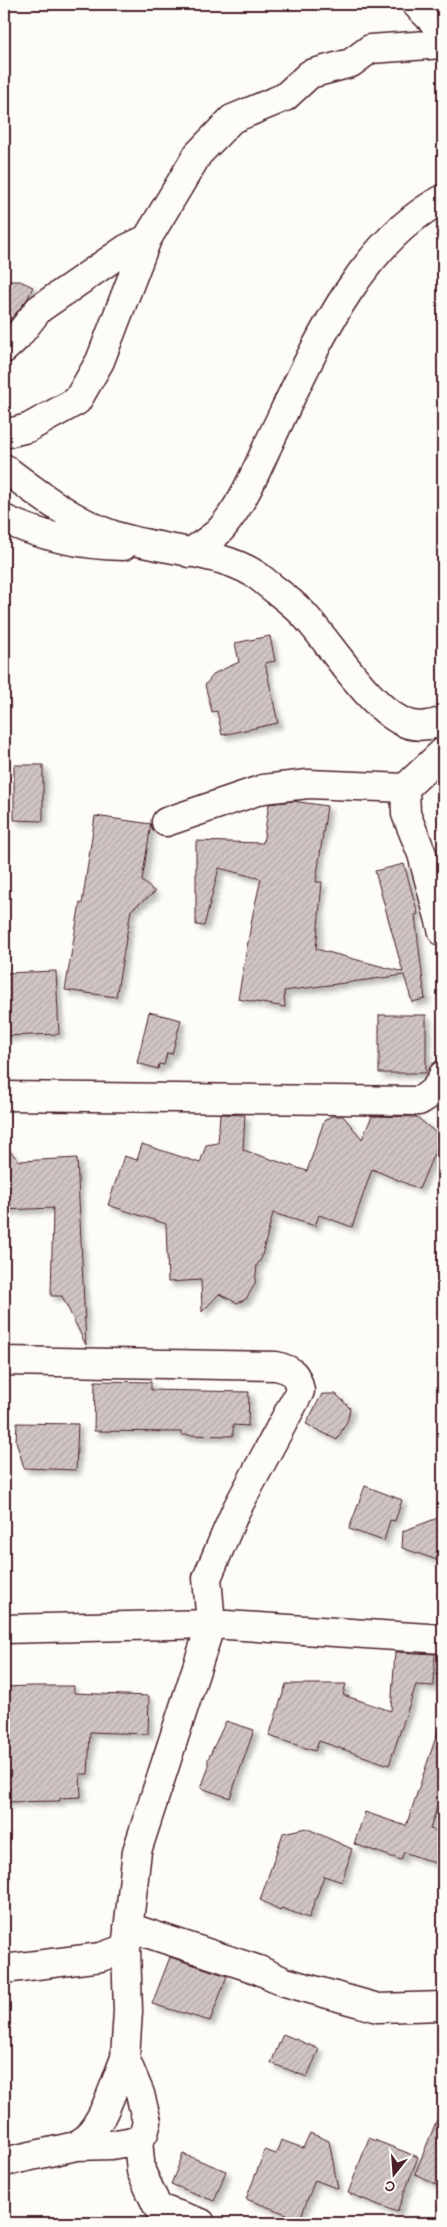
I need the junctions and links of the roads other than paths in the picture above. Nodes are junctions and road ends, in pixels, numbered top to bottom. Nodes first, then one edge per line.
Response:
1 (416, 4) edge
2 (443, 31) edge
3 (443, 44) edge
4 (443, 199) edge
5 (147, 239) junction
6 (4, 349) edge
7 (4, 434) edge
8 (4, 468) edge
9 (4, 519) edge
10 (157, 546) junction
11 (189, 553) junction
12 (440, 722) edge
13 (439, 756) edge
14 (405, 788) junction
15 (166, 822) dead end
16 (443, 932) edge
17 (443, 1075) edge
18 (4, 1096) edge
19 (4, 1362) edge
20 (211, 1624) junction
21 (4, 1629) edge
22 (443, 1639) edge
23 (127, 1938) junction
24 (4, 1969) edge
25 (443, 2006) edge
26 (126, 2058) junction
27 (138, 2140) junction
28 (76, 2146) junction
29 (4, 2162) edge
30 (201, 2223) edge

1 - 2 street
3 - 5 street
4 - 11 street
5 - 6 street
5 - 7 street
8 - 10 street
9 - 10 street
10 - 11 street
11 - 12 street
12 - 13 street
13 - 14 street
14 - 15 street
14 - 16 street
17 - 18 street
19 - 20 street
20 - 21 street
20 - 22 street
20 - 23 street
23 - 24 street
23 - 25 street
23 - 26 street
26 - 27 street
26 - 28 street
27 - 28 street
27 - 30 street
28 - 29 street

